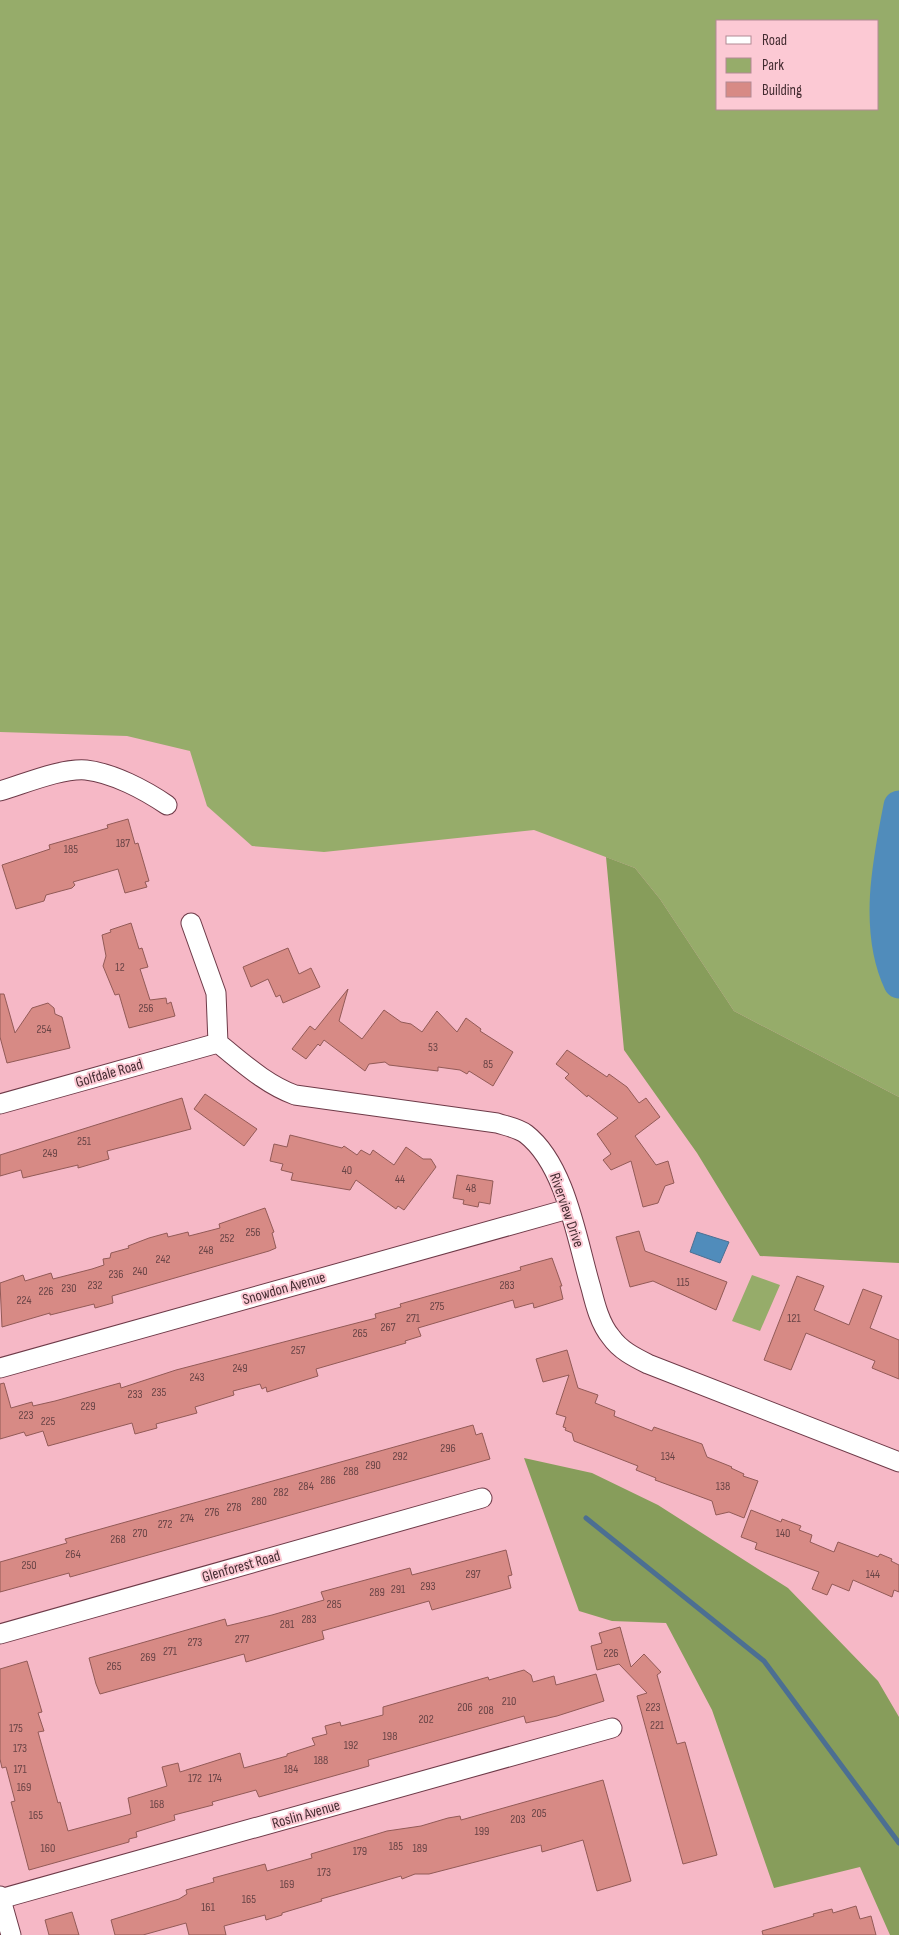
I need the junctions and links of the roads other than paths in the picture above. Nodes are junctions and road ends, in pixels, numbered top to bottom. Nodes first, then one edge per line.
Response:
1 (0, 791) edge
2 (167, 805) dead end
3 (191, 923) dead end
4 (218, 1043) junction
5 (0, 1104) edge
6 (568, 1209) junction
7 (0, 1368) edge
8 (899, 1462) edge
9 (482, 1498) dead end
10 (0, 1634) edge
11 (612, 1728) dead end
12 (0, 1898) edge
13 (11, 1935) edge

1 - 2 street
3 - 4 street
4 - 5 street, Golfdale Road
4 - 6 street, Riverview Drive
6 - 7 street, Snowdon Avenue
6 - 8 street, Riverview Drive
9 - 10 street, Glenforest Road
11 - 12 street, Roslin Avenue
12 - 13 street

